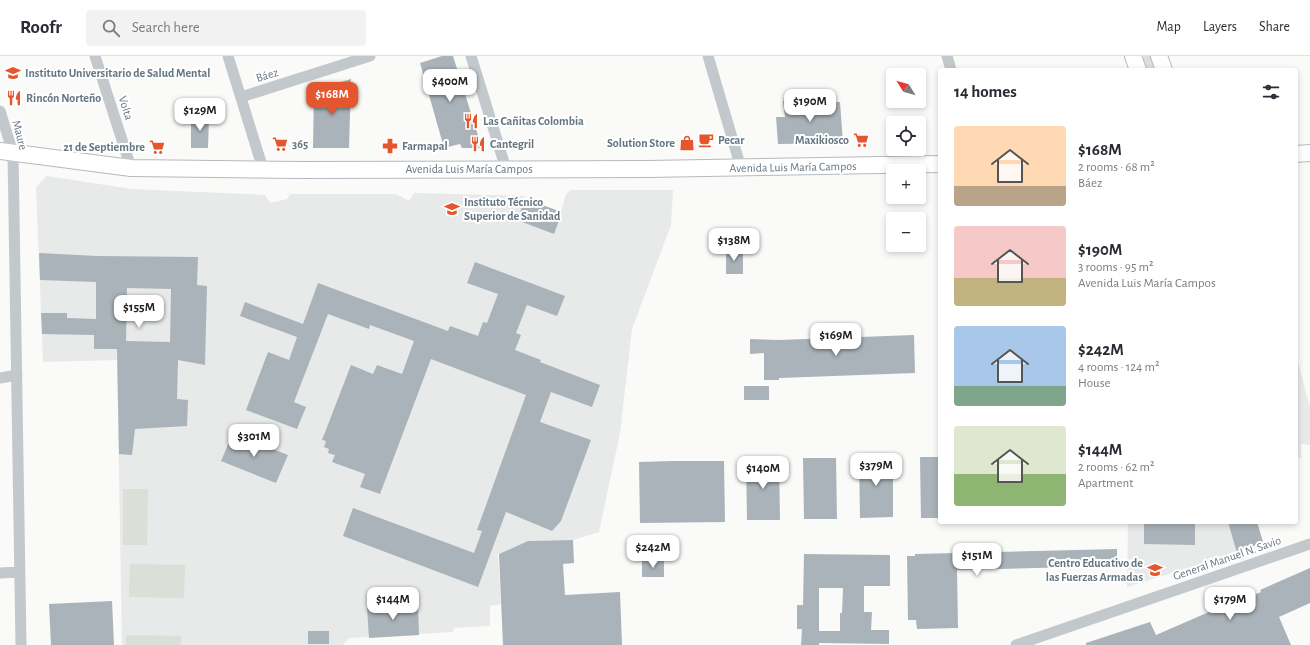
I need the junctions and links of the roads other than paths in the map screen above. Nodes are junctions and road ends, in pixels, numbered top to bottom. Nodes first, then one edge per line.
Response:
1 (96, 56) edge
2 (228, 56) edge
3 (370, 56) edge
4 (472, 56) edge
5 (708, 56) edge
6 (947, 56) edge
7 (1133, 56) edge
8 (1159, 56) edge
9 (950, 68) edge
10 (1137, 68) edge
11 (1163, 68) edge
12 (241, 97) junction
13 (0, 111) edge
14 (7, 152) edge
15 (1310, 153) edge
16 (1298, 154) edge
17 (938, 164) edge
18 (131, 168) junction
19 (741, 168) junction
20 (263, 169) junction
21 (506, 169) junction
22 (17, 375) junction
23 (0, 378) edge
24 (1310, 544) edge
25 (20, 572) junction
26 (0, 573) edge
27 (21, 645) edge
28 (1016, 645) edge

1 - 18 street, Volta
2 - 12 street
3 - 12 street, Báez
4 - 21 street
5 - 19 street
6 - 9 street
7 - 10 main road
8 - 11 main road
12 - 20 street
13 - 14 street, Maure
14 - 18 main road, Avenida Luis María Campos
14 - 22 street, Maure
15 - 16 main road
17 - 19 main road, Avenida Luis María Campos
18 - 20 main road, Avenida Luis María Campos
19 - 21 main road, Avenida Luis María Campos
20 - 21 main road, Avenida Luis María Campos
22 - 23 street
22 - 25 street, Maure
24 - 28 street, General Manuel N. Savio
25 - 26 street
25 - 27 street, Maure

